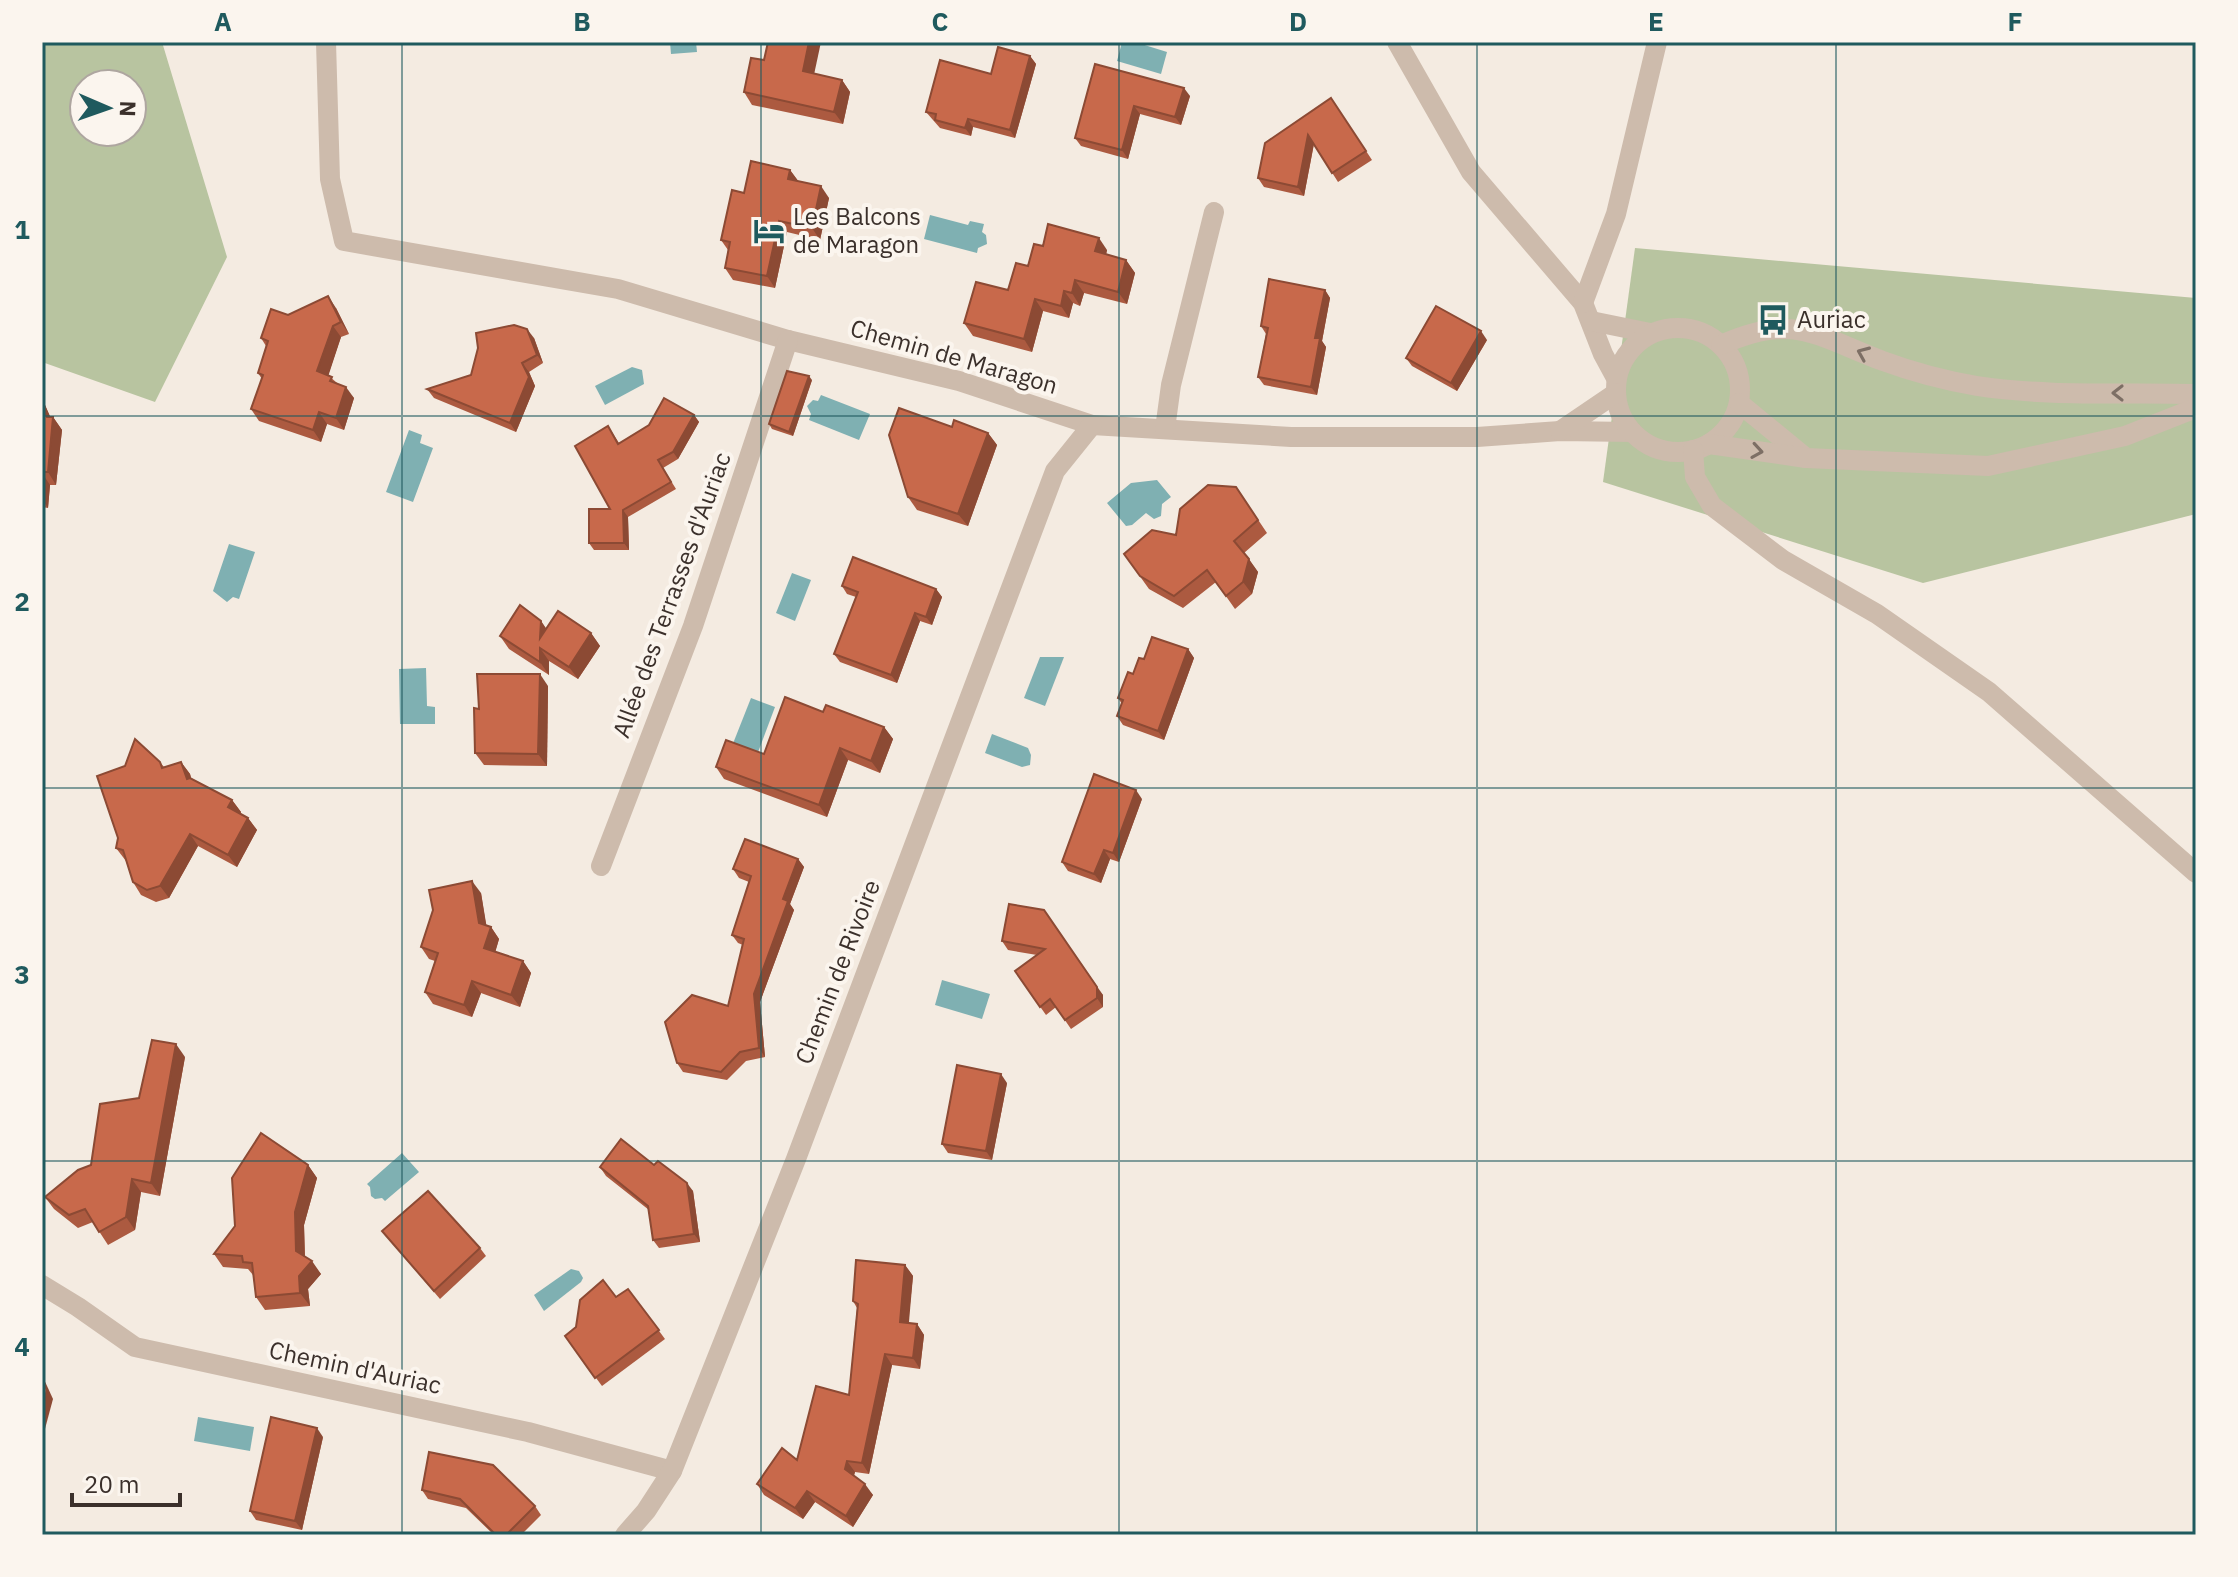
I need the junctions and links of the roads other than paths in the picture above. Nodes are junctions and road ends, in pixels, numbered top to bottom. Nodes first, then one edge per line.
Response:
1 (326, 42) edge
2 (1397, 42) edge
3 (1657, 42) edge
4 (1214, 212) dead end
5 (1587, 312) junction
6 (1650, 333) junction
7 (788, 340) junction
8 (1721, 345) junction
9 (1616, 385) junction
10 (2196, 394) edge
11 (1739, 403) junction
12 (2196, 408) edge
13 (1092, 425) junction
14 (1165, 429) junction
15 (1560, 431) junction
16 (1632, 432) junction
17 (1701, 447) junction
18 (1806, 458) junction
19 (601, 866) dead end
20 (2196, 873) edge
21 (42, 1285) edge
22 (672, 1471) junction
23 (625, 1535) edge

1 - 7 street, Chemin de Maragon
2 - 5 street
3 - 5 street
4 - 14 street
5 - 6 street
5 - 9 street
6 - 8 street
6 - 9 street
7 - 13 street, Chemin de Maragon
7 - 19 street, Allée des Terrasses d'Auriac
10 -> 8 street
8 - 11 street
9 - 15 street
9 - 16 street
11 - 17 street
11 - 18 street
12 - 18 street
13 - 14 street, Chemin de Maragon
13 - 22 street, Chemin de Rivoire
14 - 15 street, Chemin de Maragon
15 - 16 street, Chemin de Maragon
16 - 17 street
17 -> 18 street
17 - 20 street
21 - 22 street, Chemin d'Auriac
22 - 23 street, Chemin de Rivoire

